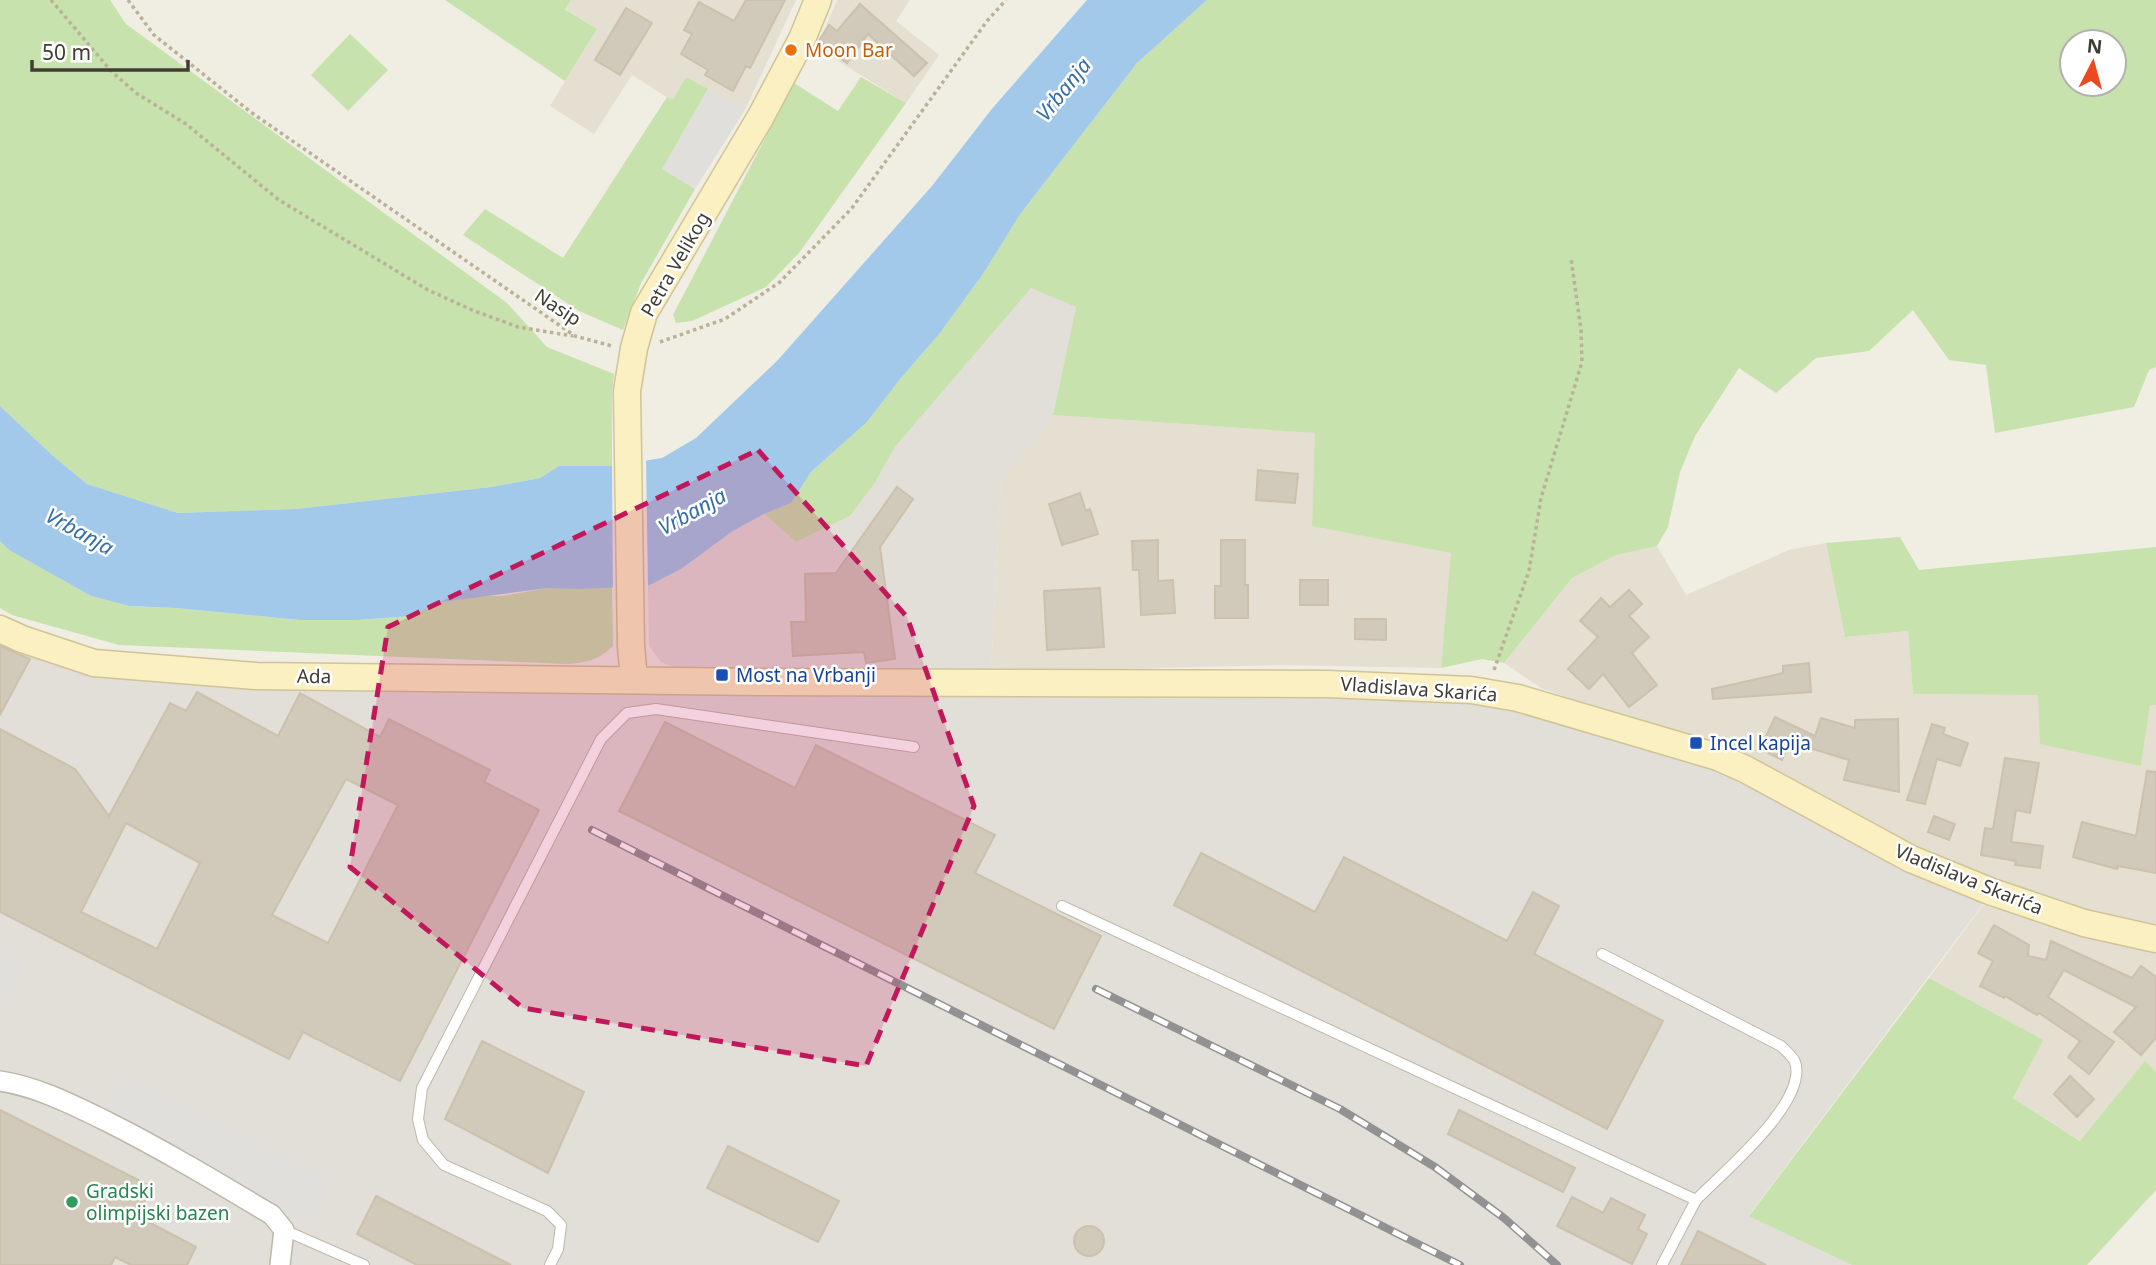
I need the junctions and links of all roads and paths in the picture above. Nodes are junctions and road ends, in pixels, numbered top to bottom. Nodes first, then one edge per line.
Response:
1 (51, 0) edge
2 (128, 0) edge
3 (818, 0) edge
4 (1006, 0) edge
5 (1571, 258) dead end
6 (575, 336) junction
7 (631, 361) junction
8 (0, 629) edge
9 (634, 680) junction
10 (1486, 692) junction
11 (914, 747) dead end
12 (1062, 906) dead end
13 (2156, 939) edge
14 (1602, 954) dead end
15 (0, 1081) edge
16 (1696, 1200) junction
17 (284, 1230) junction
18 (348, 1260) edge
19 (280, 1265) edge
20 (364, 1265) edge
21 (550, 1265) edge
22 (1662, 1265) edge

1 - 6 path
2 - 6 path, Nasip
3 - 7 street, Petra Velikog
4 - 7 path, Nasip
5 - 10 path
6 - 7 path, Nasip
7 - 9 street, Petra Velikog
8 - 9 street, Ada
9 - 10 street, Vladislava Skarića
10 - 13 street, Vladislava Skarića
11 - 21 lane
12 - 16 lane
14 - 16 lane
15 - 17 street
16 - 22 lane
17 - 18 lane
17 - 19 street
18 - 20 lane

